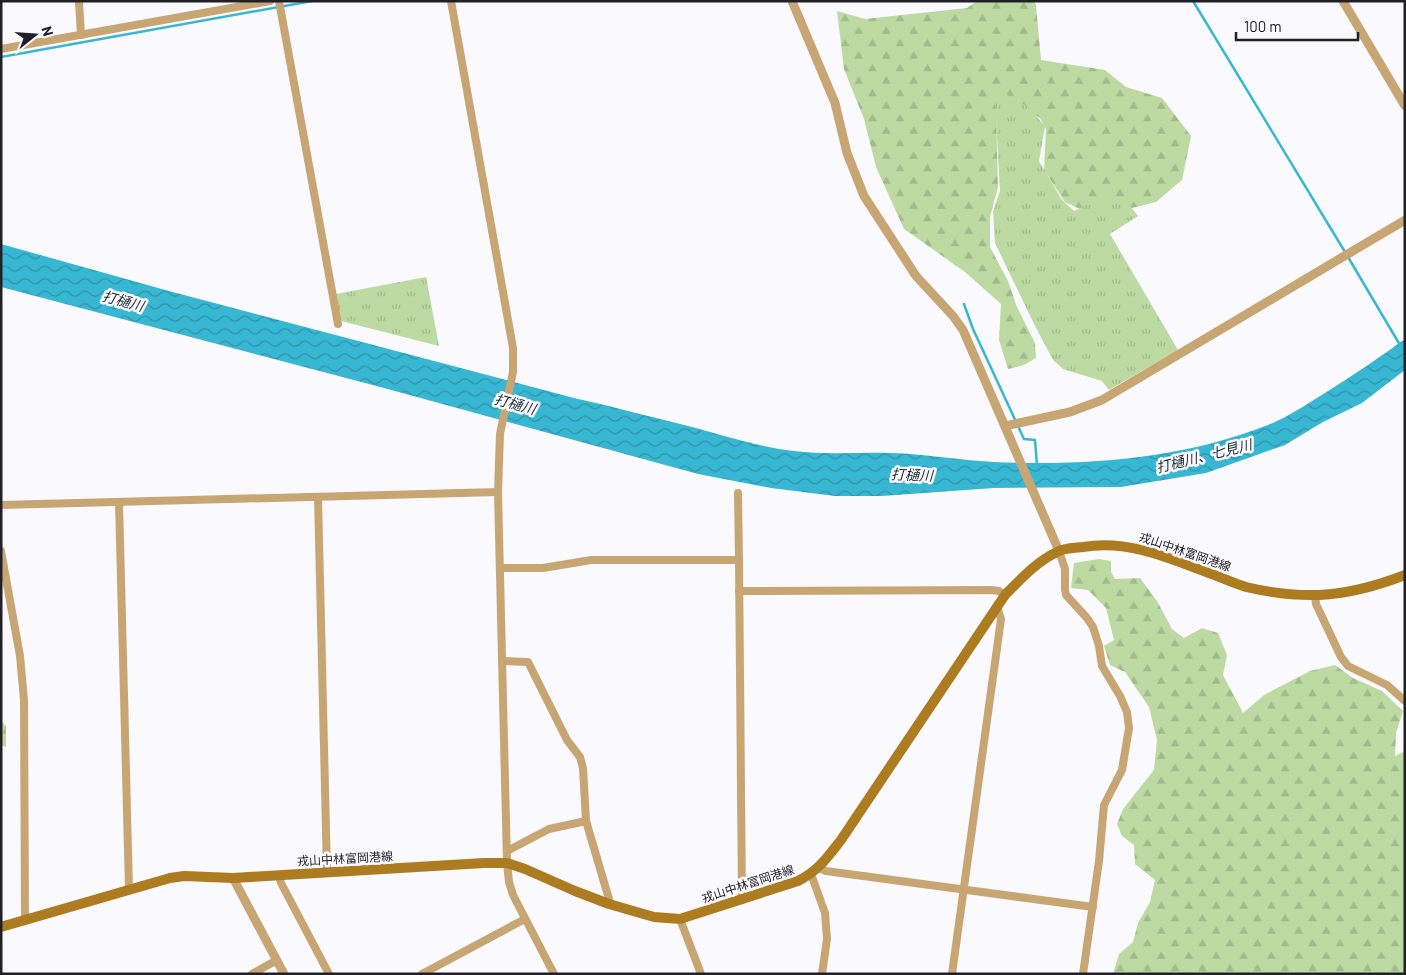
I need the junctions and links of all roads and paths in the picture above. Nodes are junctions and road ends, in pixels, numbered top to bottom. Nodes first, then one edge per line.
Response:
1 (79, 1) edge
2 (270, 1) edge
3 (279, 1) edge
4 (451, 1) edge
5 (792, 1) edge
6 (1343, 1) edge
7 (82, 35) junction
8 (1, 49) edge
9 (1405, 106) edge
10 (1405, 220) edge
11 (338, 324) dead end
12 (1005, 426) junction
13 (498, 492) junction
14 (738, 493) dead end
15 (318, 498) junction
16 (119, 502) junction
17 (1, 504) edge
18 (1059, 550) junction
19 (1, 551) edge
20 (738, 560) junction
21 (500, 568) junction
22 (1405, 574) edge
23 (739, 591) junction
24 (1005, 595) junction
25 (1315, 596) junction
26 (997, 607) junction
27 (503, 661) junction
28 (1405, 701) edge
29 (586, 822) junction
30 (507, 851) junction
31 (507, 863) junction
32 (815, 871) junction
33 (327, 872) junction
34 (279, 875) junction
35 (233, 878) junction
36 (129, 889) junction
37 (962, 890) junction
38 (742, 900) junction
39 (609, 904) junction
40 (1093, 907) junction
41 (24, 919) junction
42 (525, 919) junction
43 (680, 919) junction
44 (1, 927) edge
45 (277, 960) junction
46 (252, 974) edge
47 (284, 974) edge
48 (329, 974) edge
49 (422, 974) edge
50 (554, 974) edge
51 (702, 974) edge
52 (822, 974) edge
53 (952, 974) edge
54 (1083, 974) edge

1 - 7 street
2 - 7 street
3 - 11 street
4 - 13 street
5 - 12 street
6 - 9 street
7 - 8 street
10 - 12 street
12 - 18 street
13 - 15 street
13 - 21 street
14 - 20 street
15 - 16 street
15 - 33 street
16 - 17 street
16 - 36 street
18 - 24 main road, 戎山中林富岡港線
18 - 25 main road, 戎山中林富岡港線
18 - 40 street
19 - 41 street
20 - 21 street
20 - 23 street
21 - 27 street
22 - 25 main road, 戎山中林富岡港線
23 - 24 street
23 - 38 street
24 - 26 main road, 戎山中林富岡港線
25 - 28 street
26 - 32 main road, 戎山中林富岡港線
26 - 37 street
27 - 29 street
27 - 30 street
29 - 30 street
29 - 39 street
30 - 31 street
31 - 33 main road, 戎山中林富岡港線
31 - 39 main road, 戎山中林富岡港線
31 - 42 street
32 - 37 street
32 - 38 main road, 戎山中林富岡港線
32 - 52 street
33 - 34 main road, 戎山中林富岡港線
34 - 35 main road, 戎山中林富岡港線
34 - 48 street
35 - 36 main road, 戎山中林富岡港線
35 - 45 street
36 - 41 main road, 戎山中林富岡港線
37 - 40 street
37 - 53 street
38 - 43 main road, 戎山中林富岡港線
39 - 43 main road, 戎山中林富岡港線
40 - 54 street
41 - 44 main road, 戎山中林富岡港線
42 - 49 street
42 - 50 street
43 - 51 street
45 - 46 street
45 - 47 street

